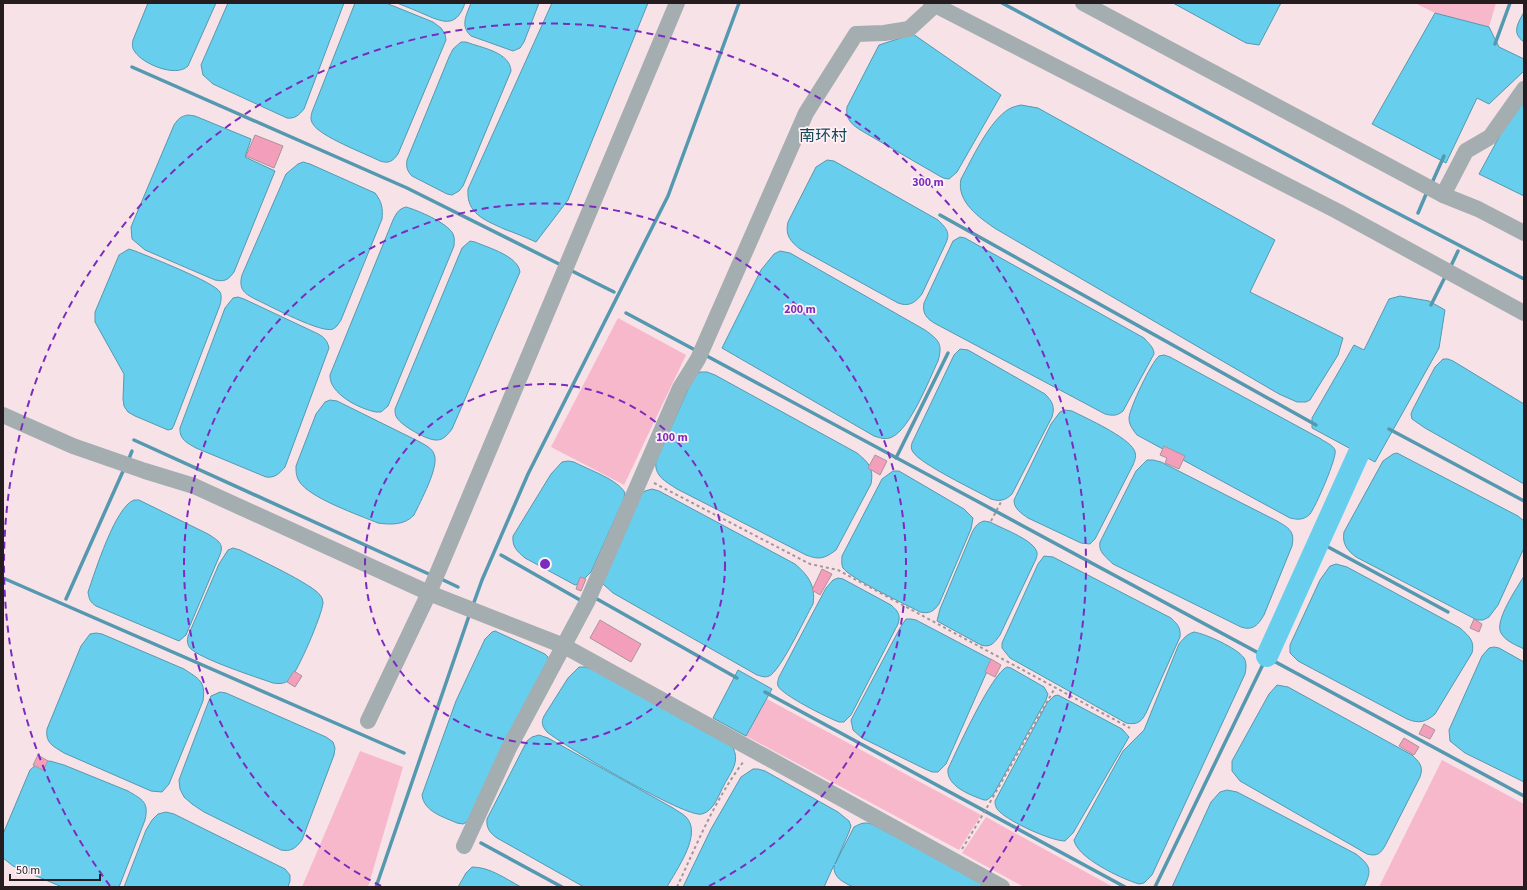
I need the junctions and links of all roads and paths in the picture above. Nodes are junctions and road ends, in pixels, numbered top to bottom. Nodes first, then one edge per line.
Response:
1 (677, 3) edge
2 (1083, 3) edge
3 (933, 4) edge
4 (1524, 89) edge
5 (1443, 195) junction
6 (1524, 233) edge
7 (1524, 313) edge
8 (3, 415) edge
9 (651, 481) dead end
10 (1001, 502) dead end
11 (991, 521) dead end
12 (429, 593) junction
13 (564, 646) junction
14 (1055, 688) junction
15 (368, 721) dead end
16 (1130, 728) dead end
17 (747, 758) dead end
18 (464, 846) dead end
19 (961, 851) dead end
20 (678, 887) edge
21 (1002, 887) edge

1 - 12 lane
2 - 5 lane
3 - 7 lane
3 - 13 lane
4 - 5 lane
5 - 6 lane
8 - 12 lane
9 - 14 path
10 - 11 path
12 - 13 lane
12 - 15 lane
13 - 18 lane
13 - 21 lane
14 - 16 path
14 - 19 path
17 - 20 path

